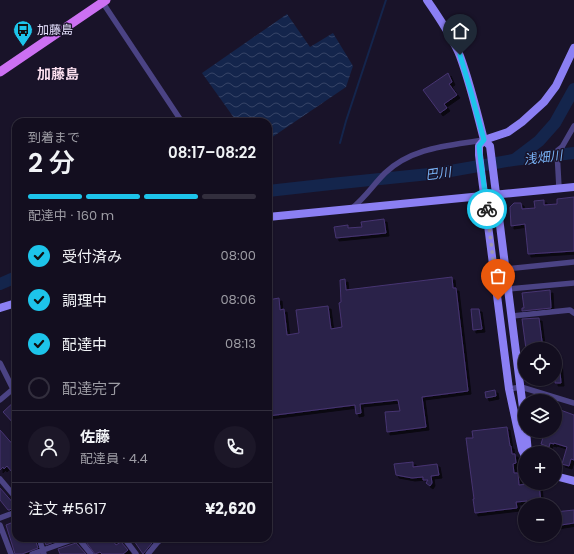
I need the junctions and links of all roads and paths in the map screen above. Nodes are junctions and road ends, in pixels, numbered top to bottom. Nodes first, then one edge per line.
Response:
1 (427, 0) edge
2 (103, 1) edge
3 (574, 48) edge
4 (0, 72) edge
5 (179, 118) edge
6 (574, 126) edge
7 (484, 140) junction
8 (574, 187) edge
9 (559, 188) junction
10 (496, 194) junction
11 (485, 195) junction
12 (351, 209) junction
13 (272, 217) edge
14 (574, 262) edge
15 (506, 269) junction
16 (495, 270) junction
17 (574, 283) edge
18 (508, 289) junction
19 (12, 304) edge
20 (12, 305) edge
21 (0, 308) edge
22 (0, 312) edge
23 (574, 313) edge
24 (512, 316) junction
25 (0, 363) edge
26 (12, 386) edge
27 (521, 387) junction
28 (12, 389) edge
29 (509, 389) junction
30 (522, 394) edge
31 (0, 400) edge
32 (574, 403) edge
33 (521, 446) edge
34 (562, 478) edge
35 (0, 479) edge
36 (574, 481) edge
37 (12, 493) edge
38 (12, 514) edge
39 (0, 518) edge
40 (0, 525) edge
41 (40, 542) edge
42 (68, 542) edge
43 (81, 542) edge
44 (127, 542) edge
45 (158, 542) edge
46 (44, 552) edge
47 (11, 554) edge
48 (32, 554) edge
49 (91, 554) edge
50 (136, 554) edge
51 (148, 554) edge

1 - 7 street
2 - 4 main road
2 - 5 street
3 - 7 street
6 - 9 street
7 - 10 street
7 - 11 street
7 - 12 street
8 - 9 street
9 - 10 street
10 - 11 street
10 - 15 street
11 - 12 street
11 - 16 street
12 - 13 street
14 - 15 street
15 - 16 street
15 - 18 street
16 - 29 street
17 - 18 street
18 - 24 street
19 - 21 street
20 - 22 street
23 - 24 street
24 - 27 street
25 - 26 street
27 - 29 street
27 - 30 street
27 - 32 street
28 - 31 street
29 - 33 street
34 - 36 street
35 - 37 street
38 - 39 street
40 - 47 street
41 - 46 street
42 - 46 street
43 - 49 street
44 - 50 street
45 - 51 street
46 - 48 street

